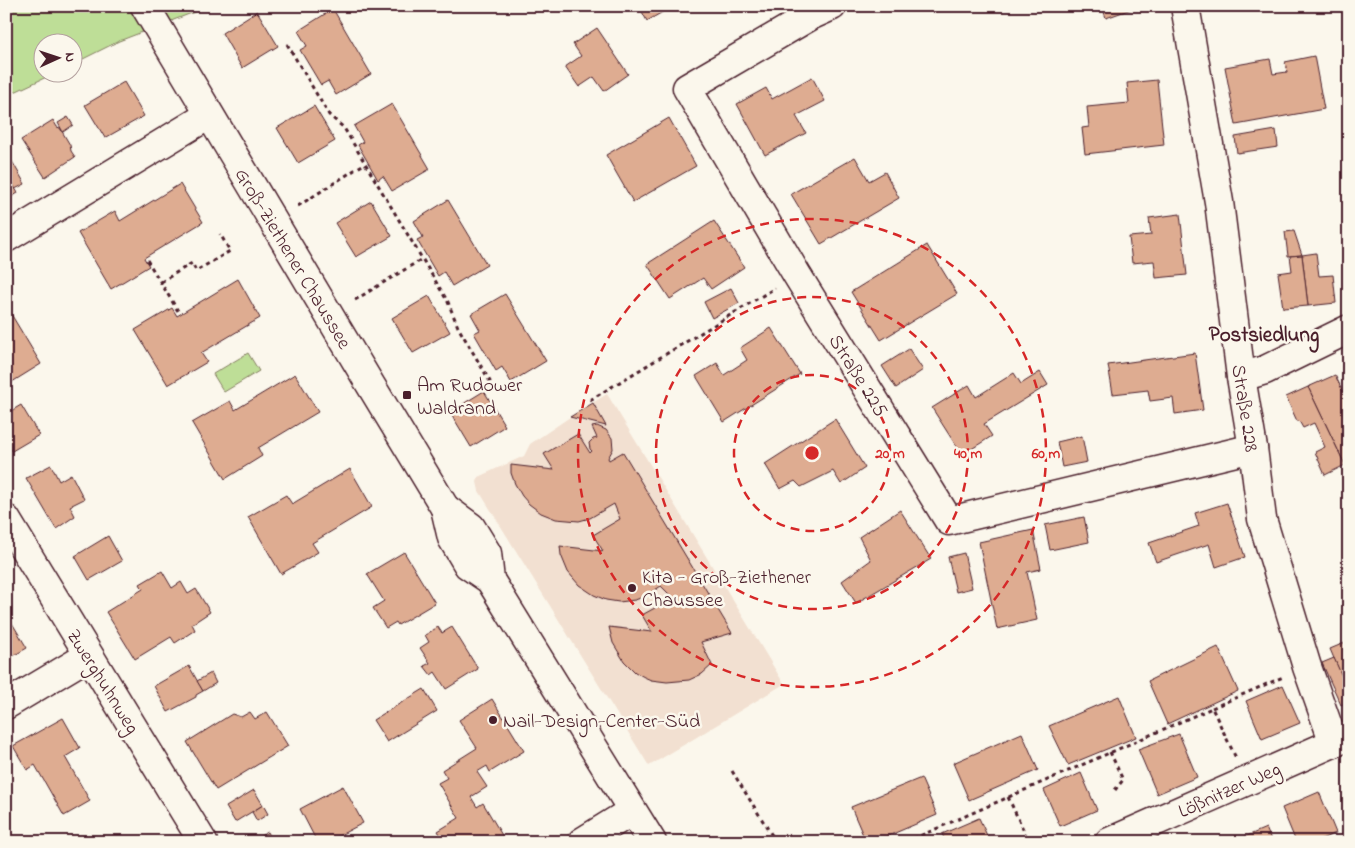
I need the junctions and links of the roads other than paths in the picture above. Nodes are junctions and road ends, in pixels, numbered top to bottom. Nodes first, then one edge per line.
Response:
1 (145, 6) edge
2 (832, 6) edge
3 (1185, 6) edge
4 (209, 114) junction
5 (6, 238) edge
6 (1349, 329) edge
7 (1241, 377) junction
8 (1253, 448) junction
9 (6, 520) edge
10 (88, 656) junction
11 (6, 705) edge
12 (1341, 739) edge
13 (632, 811) junction
14 (204, 842) edge
15 (582, 842) edge
16 (652, 842) edge
17 (1109, 842) edge

1 - 4 street, Groß-Ziethener Chaussee
2 - 8 street, Straße 225
3 - 7 street, Straße 228
4 - 5 street
4 - 13 street, Groß-Ziethener Chaussee
6 - 7 street
7 - 8 street, Straße 228
8 - 12 street, Straße 228
9 - 10 street, Zwerghuhnweg
10 - 11 street
10 - 14 street, Zwerghuhnweg
12 - 17 street, Lößnitzer Weg
13 - 15 street
13 - 16 street, Groß-Ziethener Chaussee

